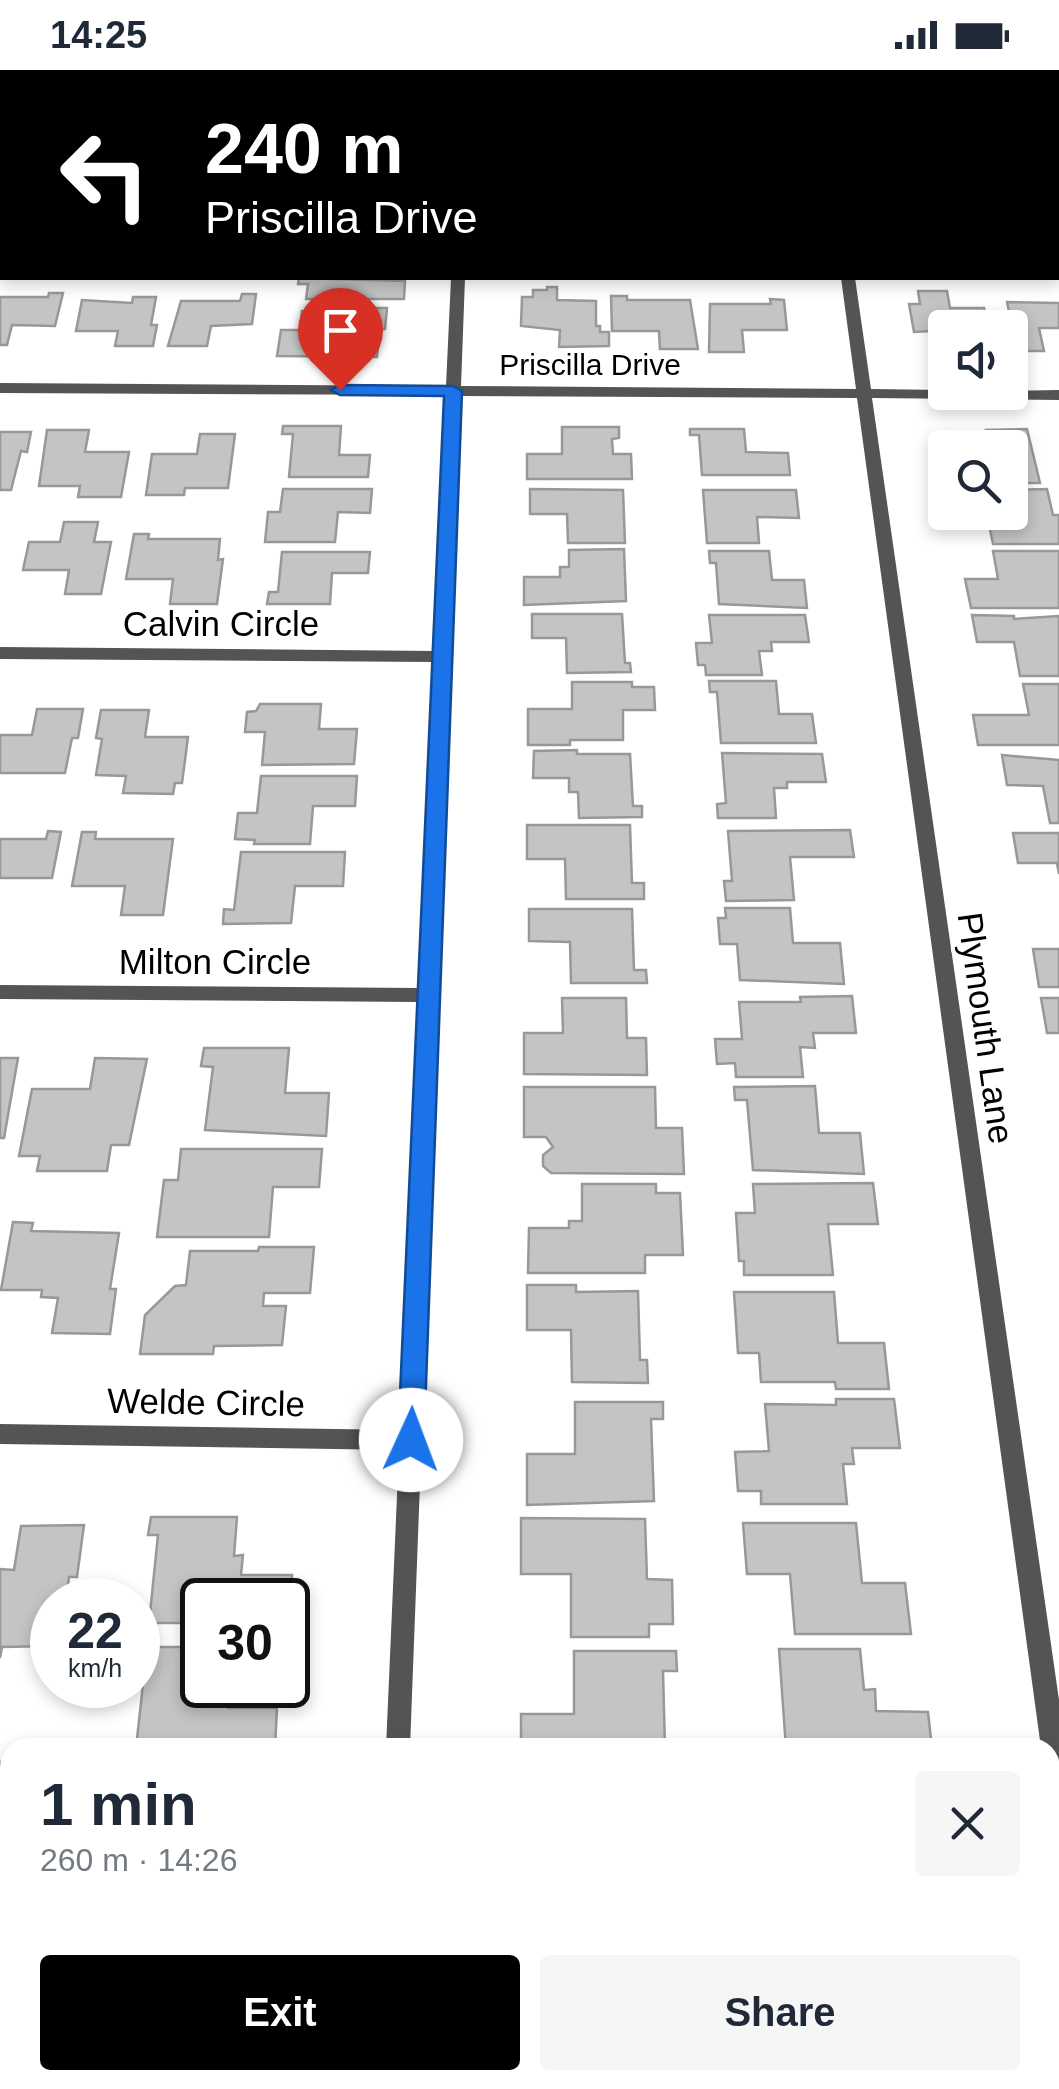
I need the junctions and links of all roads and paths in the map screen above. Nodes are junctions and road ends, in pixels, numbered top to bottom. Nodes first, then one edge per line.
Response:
1 (458, 280) edge
2 (848, 280) edge
3 (0, 388) edge
4 (453, 391) junction
5 (864, 394) junction
6 (1059, 395) edge
7 (0, 654) edge
8 (442, 657) junction
9 (0, 992) edge
10 (429, 995) junction
11 (0, 1434) edge
12 (411, 1440) junction
13 (398, 1738) edge
14 (1052, 1738) edge

1 - 4 street
2 - 5 street, Plymouth Lane
3 - 4 street, Priscilla Drive
4 - 5 street, Priscilla Drive
4 - 8 street
5 - 6 street, Priscilla Drive
5 - 14 street, Plymouth Lane
7 - 8 street, Calvin Circle
8 - 10 street
9 - 10 street, Milton Circle
10 - 12 street
11 - 12 street, Welde Circle
12 - 13 street

